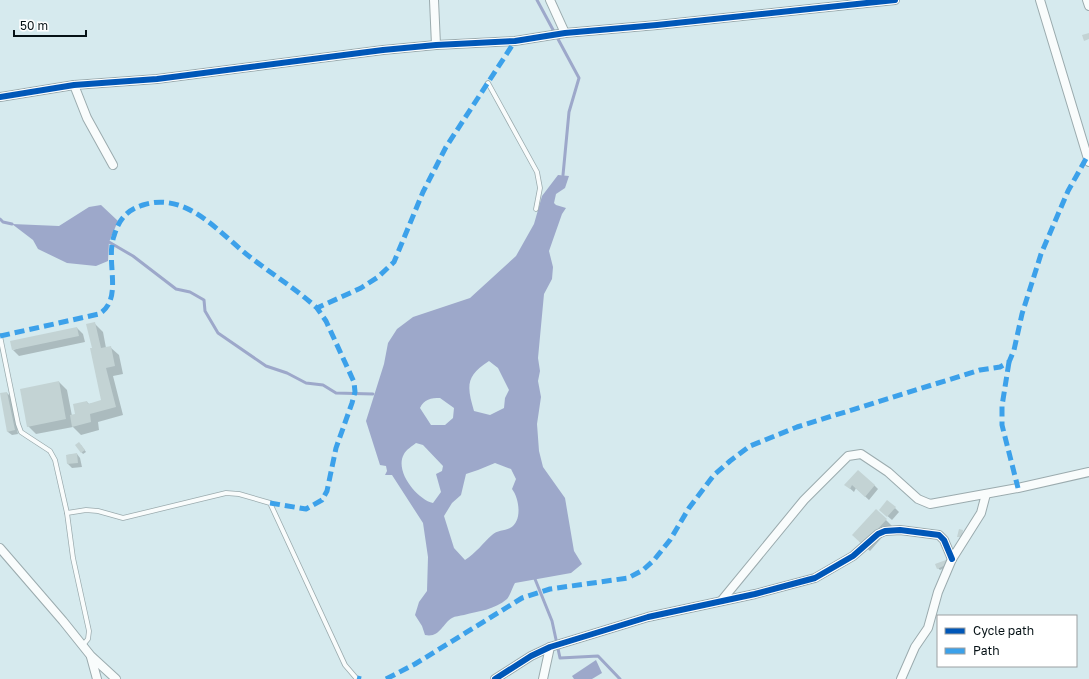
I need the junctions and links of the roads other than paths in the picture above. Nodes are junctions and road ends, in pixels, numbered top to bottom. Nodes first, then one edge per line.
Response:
1 (434, 0) edge
2 (550, 0) edge
3 (895, 0) edge
4 (1040, 0) edge
5 (1086, 0) edge
6 (1089, 6) edge
7 (565, 33) junction
8 (436, 45) junction
9 (488, 83) dead end
10 (74, 85) junction
11 (0, 97) edge
12 (1089, 162) edge
13 (113, 165) dead end
14 (536, 209) dead end
15 (0, 336) edge
16 (1089, 472) edge
17 (986, 494) junction
18 (68, 514) junction
19 (0, 548) edge
20 (952, 559) junction
21 (722, 600) junction
22 (83, 645) junction
23 (550, 648) junction
24 (91, 656) junction
25 (97, 679) edge
26 (116, 679) edge
27 (357, 679) edge
28 (495, 679) edge
29 (543, 679) edge
30 (901, 679) edge

1 - 8 street
2 - 7 street
3 - 7 street
4 - 12 street
5 - 6 street
7 - 8 street
8 - 10 street
9 - 14 lane
10 - 11 street
10 - 13 street
15 - 18 lane
16 - 17 street
17 - 20 street
17 - 21 street
18 - 22 lane
18 - 27 lane
19 - 22 street
20 - 21 street
20 - 30 street
21 - 23 street
22 - 24 street
23 - 28 street
23 - 29 street
24 - 25 street
24 - 26 street

